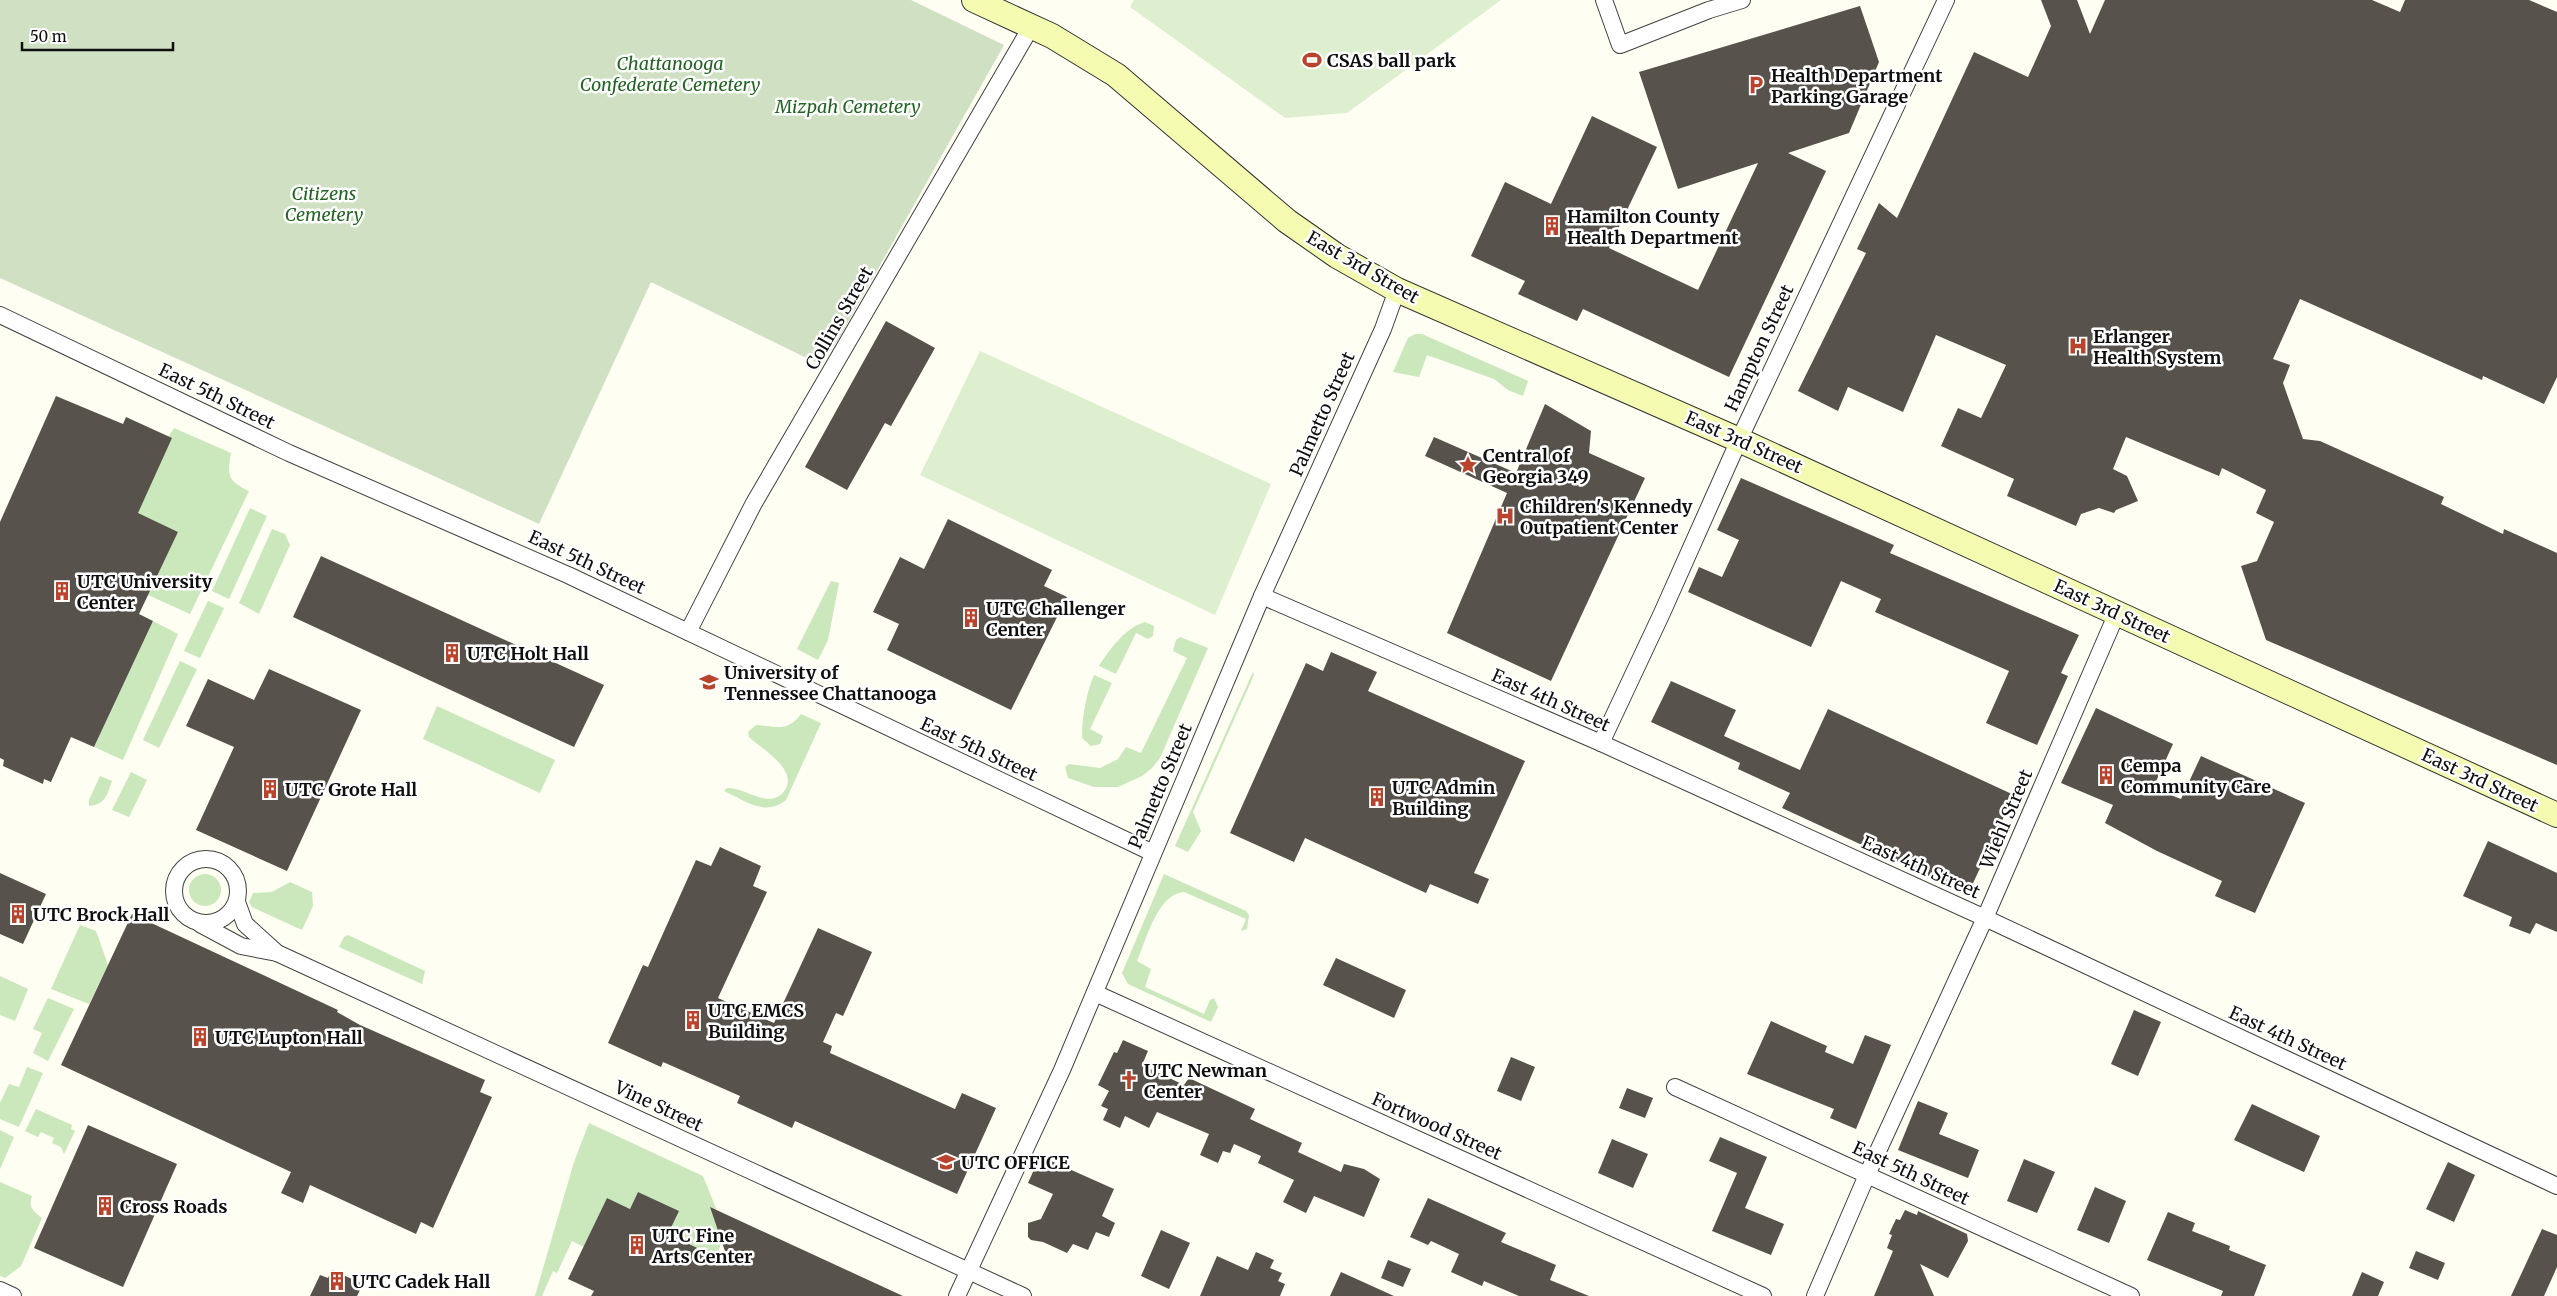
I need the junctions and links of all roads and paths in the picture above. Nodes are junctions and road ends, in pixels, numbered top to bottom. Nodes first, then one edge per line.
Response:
1 (974, 0) edge
2 (1604, 0) edge
3 (1742, 0) edge
4 (1946, 0) edge
5 (1031, 27) junction
6 (1397, 290) junction
7 (0, 315) edge
8 (1739, 440) junction
9 (1262, 596) junction
10 (2117, 613) junction
11 (688, 632) junction
12 (1601, 743) junction
13 (2557, 815) edge
14 (1153, 853) junction
15 (237, 902) junction
16 (1986, 918) junction
17 (194, 921) junction
18 (277, 953) junction
19 (1095, 993) junction
20 (1675, 1087) dead end
21 (1867, 1175) junction
22 (2557, 1186) edge
23 (968, 1271) junction
24 (0, 1290) edge
25 (13, 1296) edge
26 (957, 1296) edge
27 (1023, 1296) edge
28 (1763, 1296) edge
29 (1816, 1296) edge
30 (2131, 1296) edge

1 - 5 main road, East 3rd Street
2 - 3 street
4 - 8 street, Hampton Street
5 - 6 main road, East 3rd Street
5 - 11 street, Collins Street
6 - 8 main road, East 3rd Street
6 - 9 street, Palmetto Street
7 - 11 street, East 5th Street
8 - 10 main road, East 3rd Street
8 - 12 street, Hampton Street
9 - 12 street, East 4th Street
9 - 14 street, Palmetto Street
10 - 13 main road, East 3rd Street
10 - 16 street, Wiehl Street
11 - 14 street, East 5th Street
12 - 16 street, East 4th Street
14 - 19 street, Palmetto Street
15 - 17 street
15 - 17 street, Vine Street
15 - 18 street, Vine Street
16 - 21 street, Wiehl Street
16 - 22 street, East 4th Street
17 - 18 street, Vine Street
18 - 23 street, Vine Street
19 - 23 street, Palmetto Street
19 - 28 street, Fortwood Street
20 - 21 street, East 5th Street
21 - 29 street, Wiehl Street
21 - 30 street, East 5th Street
23 - 26 street, Palmetto Street
23 - 27 street, Vine Street
24 - 25 street

